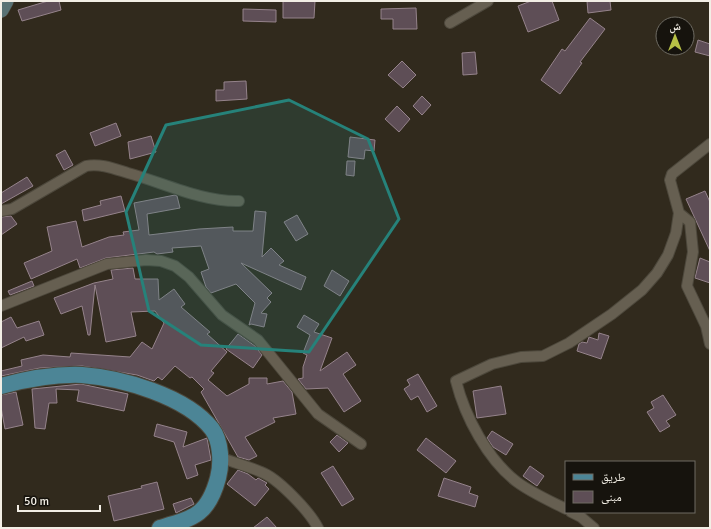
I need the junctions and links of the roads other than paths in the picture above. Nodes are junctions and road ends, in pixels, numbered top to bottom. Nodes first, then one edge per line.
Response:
1 (6, 1) edge
2 (488, 1) edge
3 (1, 10) edge
4 (450, 22) dead end
5 (710, 144) edge
6 (239, 200) dead end
7 (1, 211) edge
8 (679, 213) junction
9 (1, 306) edge
10 (710, 344) edge
11 (1, 386) edge
12 (361, 444) dead end
13 (220, 457) junction
14 (565, 508) edge
15 (573, 513) edge
16 (160, 528) edge
17 (318, 528) edge
18 (594, 528) edge

1 - 3 street
2 - 4 street
5 - 8 street
6 - 7 street
8 - 10 street
8 - 14 street
9 - 12 street
11 - 13 main road
13 - 16 main road
13 - 17 street
15 - 18 street

